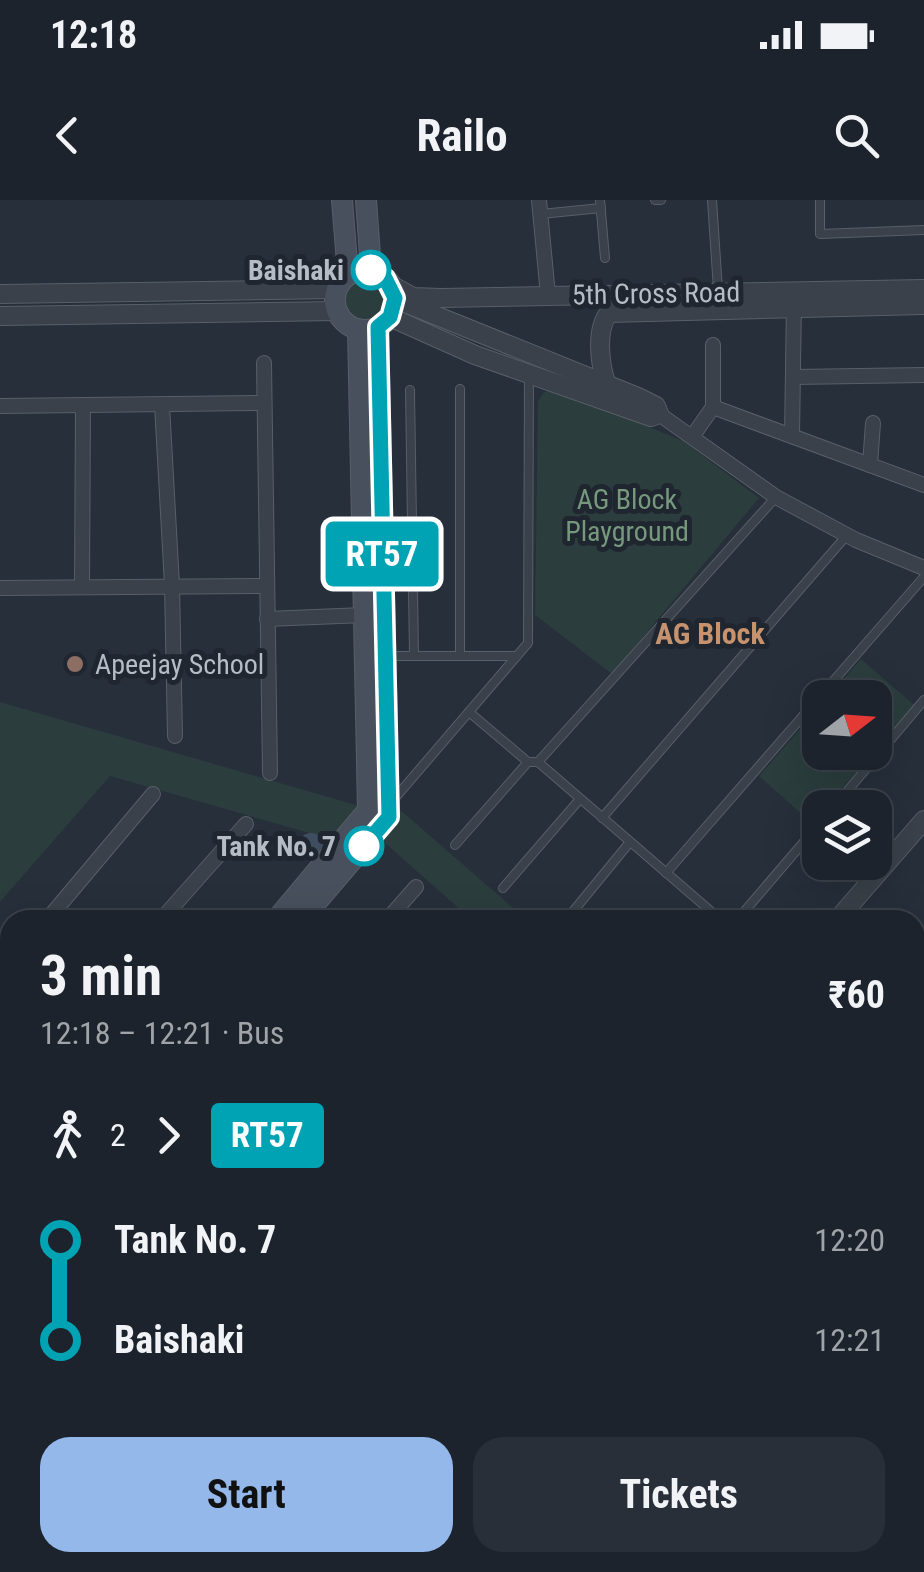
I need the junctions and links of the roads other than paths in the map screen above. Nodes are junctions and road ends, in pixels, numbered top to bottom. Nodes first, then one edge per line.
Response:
1 (342, 200) edge
2 (366, 200) edge
3 (712, 200) edge
4 (820, 200) edge
5 (601, 204) edge
6 (540, 207) edge
7 (924, 230) edge
8 (606, 258) dead end
9 (371, 270) junction
10 (342, 282) junction
11 (924, 288) edge
12 (0, 294) edge
13 (548, 295) junction
14 (794, 299) junction
15 (718, 301) junction
16 (924, 306) edge
17 (338, 311) junction
18 (382, 311) junction
19 (0, 316) edge
20 (713, 345) dead end
21 (264, 363) dead end
22 (529, 374) junction
23 (924, 375) edge
24 (794, 377) junction
25 (607, 385) junction
26 (460, 389) dead end
27 (410, 390) dead end
28 (264, 403) junction
29 (82, 405) junction
30 (162, 405) junction
31 (0, 406) edge
32 (714, 407) junction
33 (659, 414) junction
34 (873, 422) dead end
35 (792, 436) junction
36 (692, 437) junction
37 (870, 465) junction
38 (924, 485) edge
39 (776, 497) junction
40 (847, 536) junction
41 (924, 568) edge
42 (924, 577) edge
43 (172, 585) junction
44 (267, 586) junction
45 (0, 588) edge
46 (82, 588) junction
47 (364, 616) junction
48 (268, 619) junction
49 (384, 656) junction
50 (414, 656) junction
51 (460, 656) junction
52 (517, 656) junction
53 (924, 700) edge
54 (469, 712) junction
55 (376, 722) junction
56 (176, 736) dead end
57 (533, 762) junction
58 (270, 772) dead end
59 (848, 790) edge
60 (153, 794) dead end
61 (580, 799) junction
62 (388, 805) junction
63 (602, 818) junction
64 (924, 820) edge
65 (246, 824) dead end
66 (630, 842) junction
67 (455, 844) dead end
68 (802, 844) edge
69 (666, 874) junction
70 (416, 887) dead end
71 (503, 888) dead end
72 (54, 910) edge
73 (170, 910) edge
74 (284, 910) edge
75 (310, 910) edge
76 (396, 910) edge
77 (574, 910) edge
78 (708, 910) edge
79 (746, 910) edge
80 (847, 910) edge

1 - 10 main road
2 - 9 main road
3 - 15 lane
4 - 7 lane
5 - 6 lane
5 - 8 lane
6 - 13 street
9 - 10 main road
9 - 18 main road
10 - 12 street
10 - 17 main road
11 - 14 street, 5th Cross Road
13 - 15 street, 5th Cross Road
13 - 18 street, 5th Cross Road
14 - 15 street, 5th Cross Road
14 - 16 street, 5th Cross Road
14 - 24 street
15 - 25 street, 5th Cross Road
17 - 18 main road
17 - 19 street
18 - 22 street
18 - 25 street
18 - 47 main road
18 - 49 main road
20 - 32 street
21 - 28 street
22 - 33 street
22 - 52 lane
23 - 24 street
24 - 35 street
25 - 33 street
26 - 51 lane
27 - 50 lane
28 - 30 street
28 - 44 street
29 - 30 street
29 - 31 street
29 - 46 street
30 - 43 street
32 - 35 street
32 - 36 street
33 - 36 street
34 - 37 street
35 - 37 street
36 - 39 street
37 - 38 street
39 - 40 street
39 - 57 lane
40 - 41 street
40 - 63 lane
42 - 69 lane
43 - 44 street
43 - 46 street
43 - 56 street
44 - 48 street
45 - 46 street
47 - 48 street
47 - 55 main road
48 - 58 street
49 - 50 lane
49 - 55 main road
50 - 51 lane
51 - 52 lane
52 - 54 lane
53 - 59 lane
54 - 57 lane
54 - 62 lane
55 - 62 main road
55 - 74 main road
57 - 61 lane
57 - 67 lane
60 - 72 street
61 - 63 lane
61 - 71 lane
62 - 75 main road
63 - 66 lane
64 - 80 street
65 - 73 street
66 - 69 lane
66 - 77 lane
68 - 79 lane
69 - 78 lane
70 - 76 street

